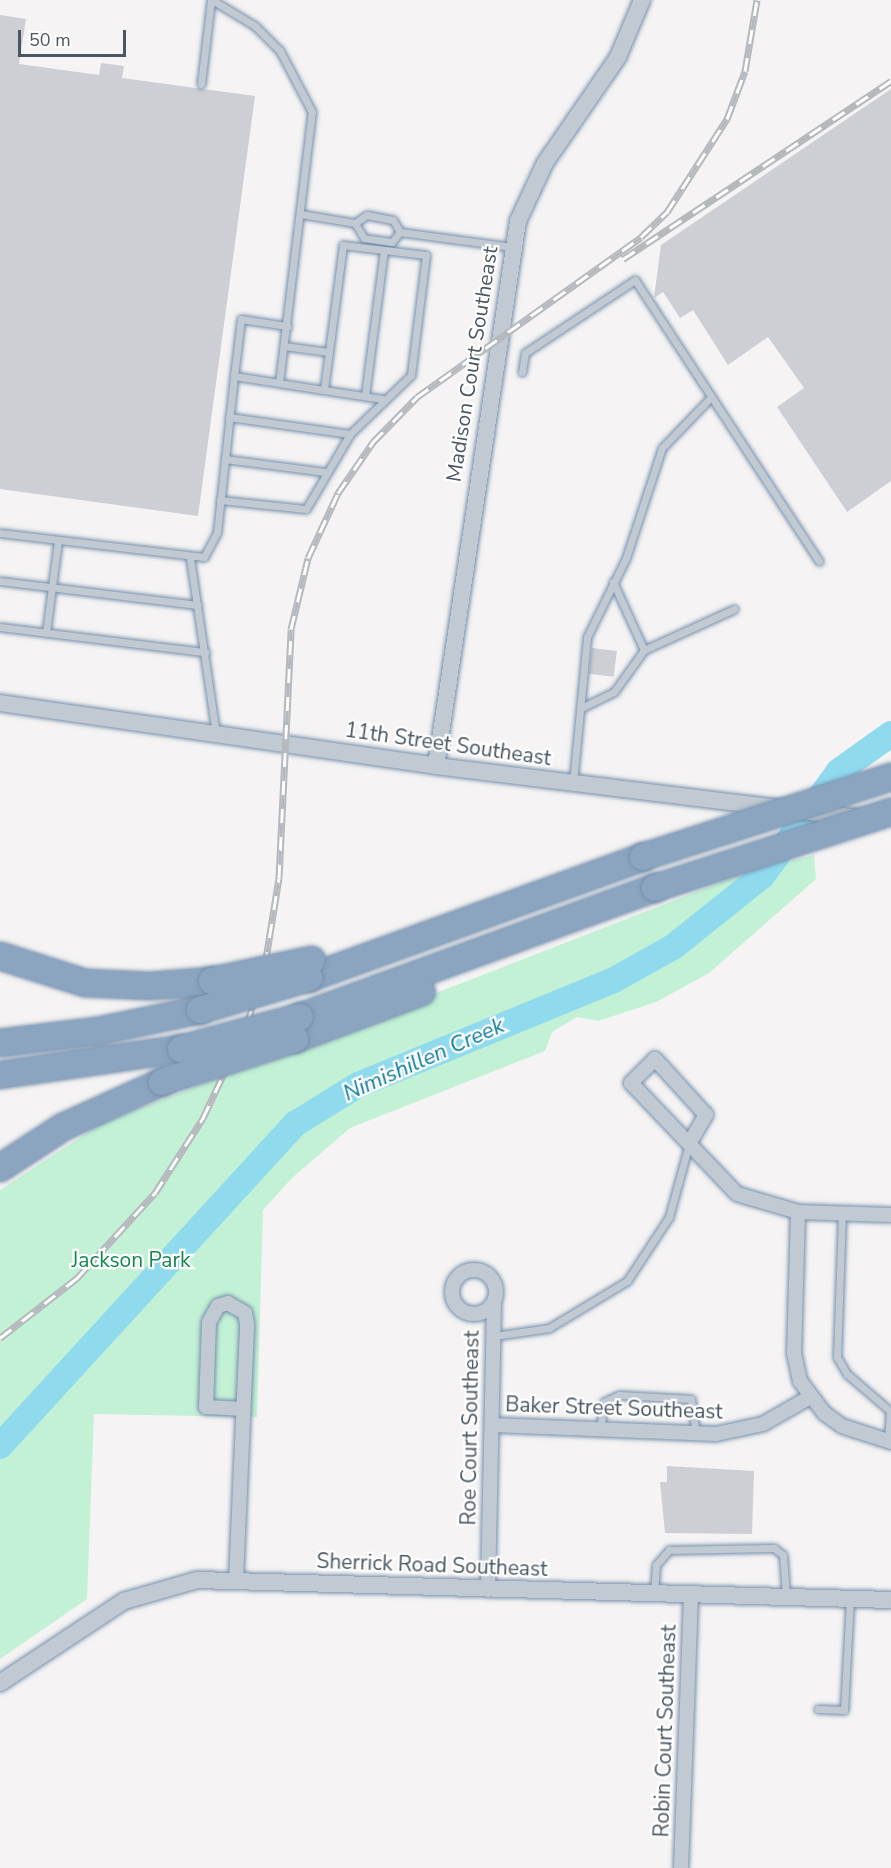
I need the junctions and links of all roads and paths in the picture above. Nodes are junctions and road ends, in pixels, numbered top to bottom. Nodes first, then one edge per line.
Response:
1 (212, 0) edge
2 (642, 0) edge
3 (201, 84) dead end
4 (301, 214) junction
5 (355, 223) junction
6 (400, 231) junction
7 (512, 247) junction
8 (384, 250) junction
9 (287, 326) junction
10 (284, 346) junction
11 (329, 352) junction
12 (522, 372) dead end
13 (234, 376) junction
14 (279, 383) junction
15 (324, 390) junction
16 (365, 396) junction
17 (711, 397) junction
18 (382, 399) junction
19 (229, 417) junction
20 (350, 434) junction
21 (225, 459) junction
22 (325, 472) junction
23 (220, 500) junction
24 (0, 534) edge
25 (58, 541) junction
26 (190, 558) junction
27 (819, 561) dead end
28 (0, 581) edge
29 (613, 582) junction
30 (52, 587) junction
31 (198, 605) junction
32 (734, 609) dead end
33 (0, 627) edge
34 (46, 633) junction
35 (645, 650) junction
36 (205, 652) junction
37 (0, 703) edge
38 (583, 706) junction
39 (216, 734) junction
40 (436, 766) junction
41 (891, 777) edge
42 (573, 783) junction
43 (891, 812) edge
44 (891, 821) edge
45 (0, 956) edge
46 (310, 969) junction
47 (298, 1028) junction
48 (0, 1043) edge
49 (0, 1076) edge
50 (689, 1144) junction
51 (0, 1168) edge
52 (798, 1212) junction
53 (842, 1214) junction
54 (891, 1215) edge
55 (494, 1304) dead end
56 (494, 1336) junction
57 (810, 1397) junction
58 (243, 1409) junction
59 (493, 1425) junction
60 (600, 1430) junction
61 (696, 1434) junction
62 (890, 1442) edge
63 (236, 1580) junction
64 (488, 1590) junction
65 (654, 1594) junction
66 (691, 1595) junction
67 (786, 1597) junction
68 (850, 1599) junction
69 (891, 1600) edge
70 (0, 1683) edge
71 (818, 1709) dead end
72 (681, 1868) edge

1 - 3 lane
1 - 4 lane
2 - 7 street, Madison Court Southeast
4 - 5 lane
4 - 9 lane
5 - 6 lane
5 - 6 lane
6 - 7 lane
7 - 40 street, Madison Court Southeast
8 - 11 lane
8 - 16 lane
8 - 18 lane
9 - 10 lane
9 - 13 lane
10 - 11 lane
10 - 14 lane
11 - 15 lane
12 - 17 lane
13 - 14 lane
13 - 19 lane
14 - 15 lane
15 - 16 lane
16 - 18 lane
17 - 27 lane
17 - 29 lane
18 - 20 lane
19 - 20 lane
19 - 21 lane
20 - 22 lane
21 - 22 lane
21 - 23 lane
22 - 23 lane
23 - 26 lane
24 - 25 lane
25 - 26 lane
25 - 30 lane
26 - 31 lane
28 - 30 lane
29 - 35 lane
29 - 38 lane
30 - 31 lane
30 - 34 lane
31 - 36 lane
32 - 35 lane
33 - 34 lane
34 - 36 lane
35 - 38 lane
36 - 39 lane
37 - 39 street, 11th Street Southeast
38 - 42 lane
39 - 40 street, 11th Street Southeast
40 - 42 street, 11th Street Southeast
41 - 46 highway, bridge
42 - 44 street, 11th Street Southeast, bridge
43 - 47 highway, bridge
45 - 46 highway, bridge
46 - 48 highway, bridge
47 - 49 highway, bridge
47 - 51 highway, bridge
50 - 50 street
50 - 52 street
50 - 56 lane
52 - 53 street
52 - 57 street
53 - 54 street
53 - 62 lane
55 - 56 street, Roe Court Southeast
56 - 59 street, Roe Court Southeast
57 - 61 street, Baker Street Southeast
57 - 62 street
58 - 58 street
58 - 63 street
59 - 60 street, Baker Street Southeast
59 - 64 street, Roe Court Southeast
60 - 61 street, Baker Street Southeast
60 - 61 lane
63 - 64 street, Sherrick Road Southeast
63 - 70 street, Sherrick Road Southeast
64 - 65 street, Sherrick Road Southeast
65 - 66 street, Sherrick Road Southeast
65 - 67 lane
66 - 67 street, Sherrick Road Southeast
66 - 72 street, Robin Court Southeast
67 - 68 street, Sherrick Road Southeast
68 - 69 street, Sherrick Road Southeast
68 - 71 lane

